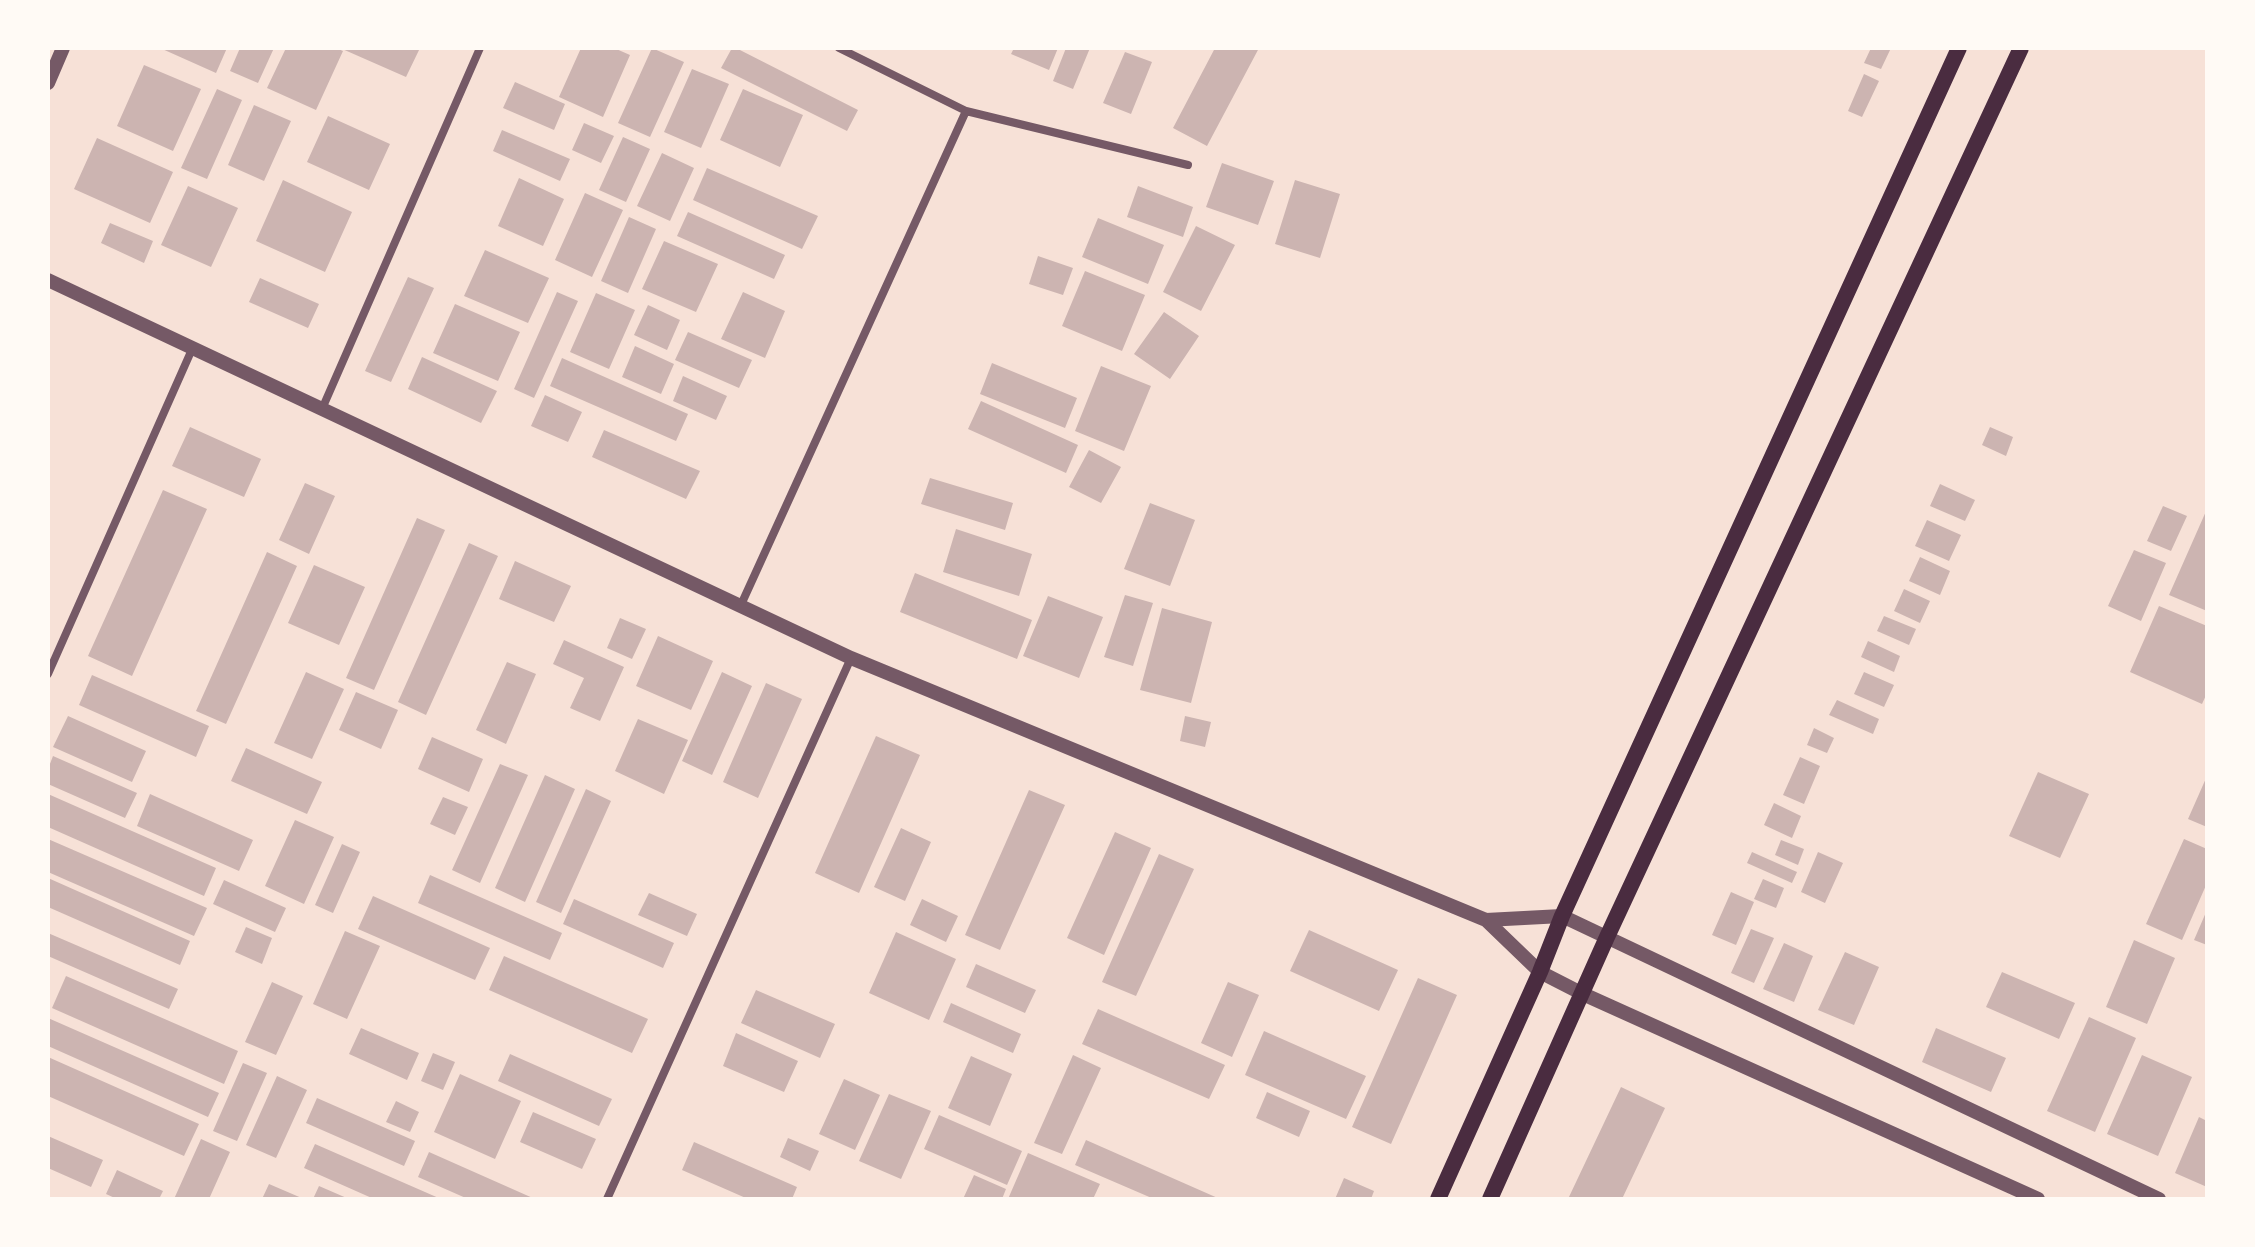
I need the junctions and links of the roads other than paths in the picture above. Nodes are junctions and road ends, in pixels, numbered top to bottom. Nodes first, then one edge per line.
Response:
1 (63, 48) edge
2 (480, 48) edge
3 (839, 48) edge
4 (1959, 48) edge
5 (2021, 48) edge
6 (48, 83) edge
7 (966, 111) junction
8 (1188, 165) dead end
9 (48, 280) edge
10 (193, 347) junction
11 (322, 409) junction
12 (740, 607) junction
13 (851, 658) junction
14 (48, 674) edge
15 (1562, 916) junction
16 (1486, 920) junction
17 (1607, 937) junction
18 (1540, 972) junction
19 (1583, 994) junction
20 (607, 1199) edge
21 (1438, 1199) edge
22 (1490, 1199) edge
23 (2038, 1199) edge
24 (2159, 1199) edge

1 - 6 street
2 - 11 street
3 - 7 street
4 - 15 main road
5 - 17 main road
7 - 8 street
7 - 12 street
9 - 10 street
10 - 11 street
10 - 14 street
11 - 12 street
12 - 13 street
13 - 16 street
13 - 20 street
15 - 16 street
15 - 17 street
15 - 18 main road
16 - 18 street
17 - 19 main road
17 - 24 street
18 - 19 street
18 - 21 main road
19 - 22 main road
19 - 23 street

